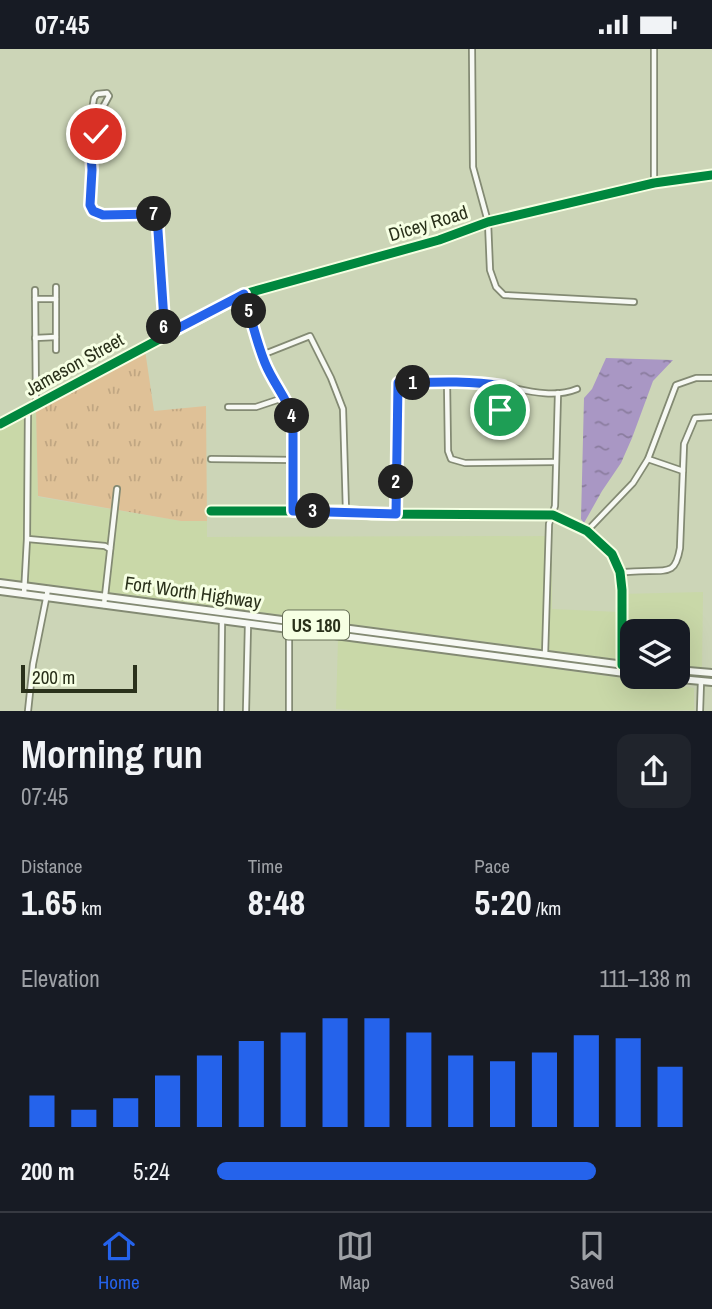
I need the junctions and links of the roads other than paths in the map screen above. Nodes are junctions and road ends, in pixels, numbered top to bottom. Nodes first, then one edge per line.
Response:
1 (472, 49) edge
2 (654, 49) edge
3 (96, 120) junction
4 (712, 175) edge
5 (654, 183) junction
6 (488, 222) junction
7 (56, 287) dead end
8 (35, 290) dead end
9 (244, 294) junction
10 (35, 299) junction
11 (56, 299) junction
12 (635, 302) dead end
13 (165, 335) junction
14 (56, 337) junction
15 (35, 338) junction
16 (56, 350) dead end
17 (262, 355) junction
18 (712, 378) edge
19 (447, 381) junction
20 (503, 386) junction
21 (576, 389) dead end
22 (558, 393) junction
23 (284, 398) junction
24 (36, 405) junction
25 (228, 407) dead end
26 (28, 409) junction
27 (500, 410) dead end
28 (712, 417) edge
29 (0, 424) edge
30 (211, 459) dead end
31 (649, 459) junction
32 (294, 460) junction
33 (555, 462) junction
34 (683, 471) junction
35 (117, 489) dead end
36 (211, 511) dead end
37 (293, 511) junction
38 (345, 511) junction
39 (396, 514) junction
40 (552, 515) junction
41 (587, 531) junction
42 (27, 539) junction
43 (110, 549) junction
44 (620, 572) junction
45 (0, 583) edge
46 (48, 589) junction
47 (24, 590) junction
48 (0, 591) edge
49 (47, 597) junction
50 (104, 601) junction
51 (196, 613) junction
52 (622, 619) edge
53 (222, 620) junction
54 (268, 622) junction
55 (248, 624) junction
56 (289, 629) junction
57 (389, 638) junction
58 (467, 644) junction
59 (466, 652) junction
60 (513, 655) junction
61 (545, 655) junction
62 (620, 665) edge
63 (620, 667) edge
64 (583, 668) junction
65 (620, 670) edge
66 (690, 671) edge
67 (712, 673) edge
68 (690, 680) edge
69 (701, 681) junction
70 (712, 683) edge
71 (28, 711) edge
72 (221, 711) edge
73 (246, 711) edge
74 (289, 711) edge
75 (700, 711) edge

1 - 6 street
2 - 5 street
3 - 3 street
3 - 13 street
4 - 5 street, Dicey Road
5 - 6 street, Dicey Road
6 - 9 street, Dicey Road
6 - 12 street
7 - 11 street
8 - 10 street
9 - 13 street, Dicey Road
9 - 17 street
10 - 11 street
10 - 15 street
11 - 14 street
13 - 24 street, Jameson Street
14 - 15 street
14 - 16 street
15 - 24 street
17 - 23 street
17 - 38 street
18 - 31 street
19 - 20 street
19 - 33 street
19 - 39 street
20 - 22 street
20 - 27 street
21 - 22 street
22 - 33 street
23 - 25 street
23 - 32 street
24 - 26 street, Jameson Street
26 - 29 street, Jameson Street
26 - 42 street
28 - 34 street
30 - 32 street
31 - 34 street
31 - 41 street
32 - 37 street
33 - 40 street
34 - 44 street
35 - 43 street
36 - 37 street
37 - 38 street
38 - 39 street
39 - 40 street
40 - 41 street
40 - 61 street
41 - 44 street
42 - 43 street
42 - 47 street
43 - 50 street
44 - 52 street
45 - 47 main road, Fort Worth Highway / US 180
46 - 47 main road, Fort Worth Highway / US 180
46 - 49 street
46 - 50 main road, Fort Worth Highway / US 180
47 - 48 main road, Fort Worth Highway / US 180
47 - 49 main road, Fort Worth Highway / US 180
49 - 50 main road, Fort Worth Highway / US 180
49 - 71 street
50 - 51 main road, Fort Worth Highway / US 180
51 - 53 main road, Fort Worth Highway / US 180
51 - 54 main road, Fort Worth Highway / US 180
53 - 55 main road, Fort Worth Highway / US 180
53 - 72 street
54 - 55 main road, Fort Worth Highway / US 180
54 - 56 main road, Fort Worth Highway / US 180
54 - 57 main road, Fort Worth Highway / US 180
55 - 73 street
56 - 57 main road, Fort Worth Highway / US 180
56 - 74 street
57 - 58 main road, Fort Worth Highway / US 180
57 - 59 main road, Fort Worth Highway / US 180
58 - 59 main road
58 - 60 main road, Fort Worth Highway / US 180
59 - 60 main road, Fort Worth Highway / US 180
60 - 61 main road, Fort Worth Highway / US 180
60 - 64 main road, Fort Worth Highway / US 180
61 - 62 main road, Fort Worth Highway / US 180
63 - 64 main road
64 - 65 main road, Fort Worth Highway / US 180
66 - 67 main road
68 - 69 main road
69 - 70 main road
69 - 75 street

